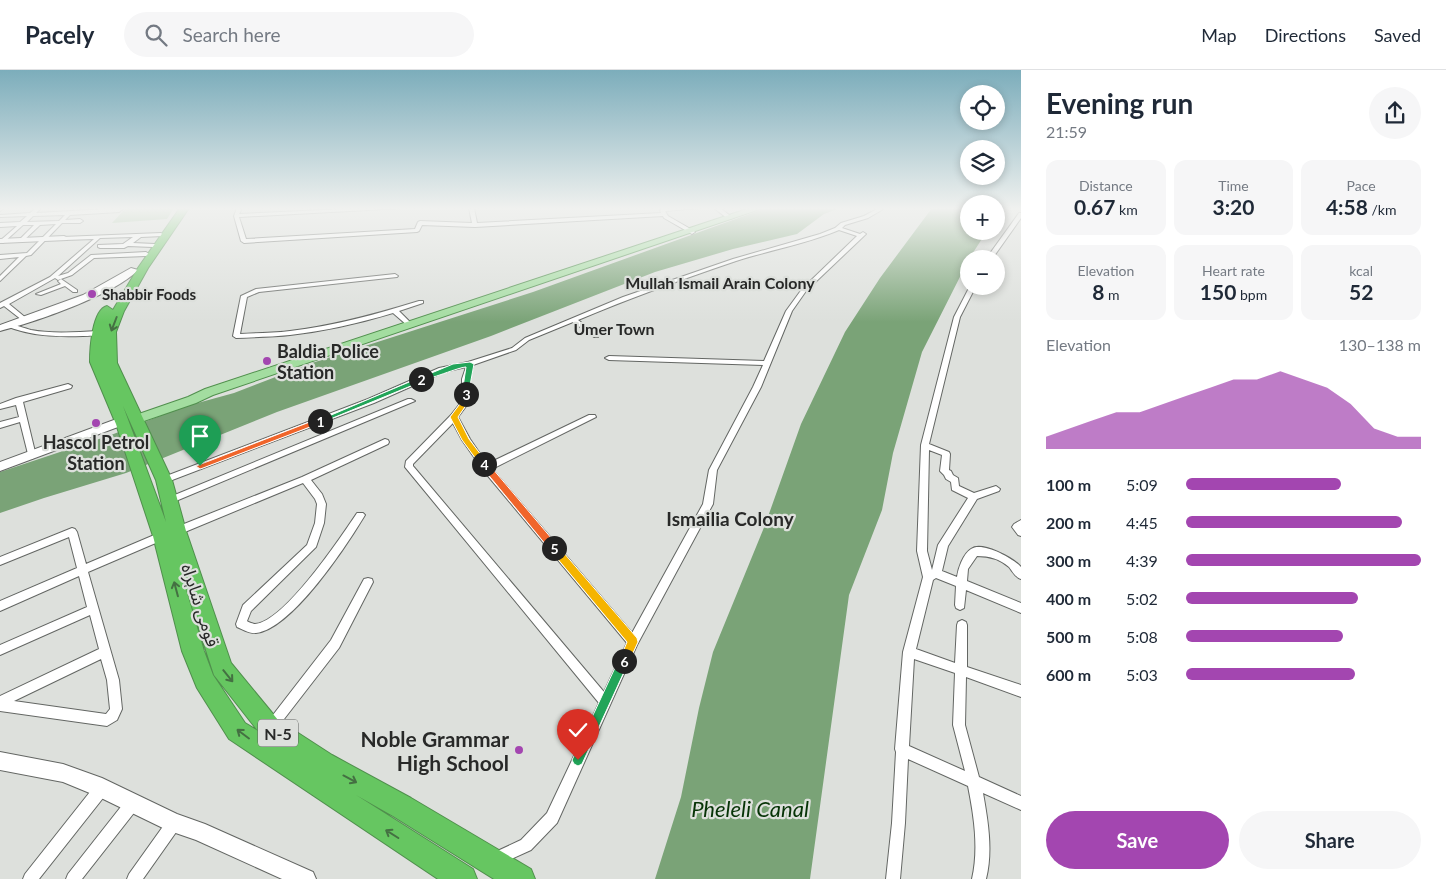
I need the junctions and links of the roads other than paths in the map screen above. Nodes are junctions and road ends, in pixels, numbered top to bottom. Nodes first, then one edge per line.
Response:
1 (37, 246) edge
2 (90, 246) edge
3 (124, 246) edge
4 (134, 246) edge
5 (153, 246) edge
6 (159, 246) edge
7 (650, 246) edge
8 (780, 246) edge
9 (851, 246) edge
10 (150, 249) junction
11 (24, 255) junction
12 (102, 256) junction
13 (0, 257) edge
14 (134, 270) junction
15 (3, 274) edge
16 (395, 276) dead end
17 (55, 278) junction
18 (0, 279) edge
19 (66, 284) junction
20 (75, 291) dead end
21 (39, 294) dead end
22 (968, 295) edge
23 (421, 302) dead end
24 (2, 305) edge
25 (394, 310) junction
26 (24, 319) junction
27 (573, 319) junction
28 (410, 324) junction
29 (4, 326) edge
30 (98, 333) junction
31 (596, 336) dead end
32 (609, 358) dead end
33 (767, 363) junction
34 (470, 364) junction
35 (105, 365) junction
36 (68, 386) dead end
37 (20, 400) junction
38 (411, 401) dead end
39 (0, 407) edge
40 (454, 417) junction
41 (592, 417) dead end
42 (23, 418) junction
43 (131, 419) junction
44 (0, 425) edge
45 (385, 442) dead end
46 (925, 445) junction
47 (32, 456) junction
48 (0, 467) edge
49 (486, 468) junction
50 (305, 479) junction
51 (159, 489) junction
52 (996, 489) dead end
53 (974, 497) junction
54 (360, 515) dead end
55 (1021, 524) edge
56 (1021, 532) edge
57 (169, 534) junction
58 (0, 561) edge
59 (83, 571) junction
60 (932, 575) junction
61 (1021, 575) edge
62 (368, 582) dead end
63 (962, 584) junction
64 (960, 605) dead end
65 (0, 606) edge
66 (1021, 608) edge
67 (93, 609) junction
68 (962, 626) dead end
69 (213, 642) junction
70 (633, 642) junction
71 (0, 650) edge
72 (104, 652) junction
73 (193, 652) junction
74 (909, 652) junction
75 (960, 670) junction
76 (1021, 691) edge
77 (605, 702) junction
78 (0, 703) edge
79 (270, 728) junction
80 (901, 749) junction
81 (0, 760) edge
82 (974, 782) junction
83 (102, 788) junction
84 (1021, 803) edge
85 (132, 804) junction
86 (174, 823) junction
87 (436, 828) junction
88 (425, 855) junction
89 (490, 862) junction
90 (455, 876) edge
91 (30, 879) edge
92 (73, 879) edge
93 (134, 879) edge
94 (306, 879) edge
95 (521, 879) edge
96 (893, 879) edge
97 (979, 879) edge

1 - 11 street
2 - 17 street
3 - 12 street
4 - 10 street
5 - 10 highway, قومی شاہراہ / N-5
6 -> 35 highway, قومی شاہراہ / N-5
7 - 28 main road
8 - 27 street
9 - 33 street
10 - 12 street
10 - 14 highway, قومی شاہراہ / N-5
11 - 13 street
11 - 15 street
12 - 17 street
14 - 26 street
14 - 30 highway, قومی شاہراہ / N-5
15 - 18 street
16 - 25 street
17 - 19 street
17 - 24 street
19 - 20 street
19 - 21 street
22 - 46 street
23 - 25 street
24 - 26 street
25 - 28 street
26 - 29 street
27 - 31 street
27 - 34 street
28 - 43 main road
29 - 30 street
30 - 35 highway, قومی شاہراہ / N-5
32 - 33 street
33 - 70 street
34 - 40 street
34 - 51 street
35 - 43 highway, قومی شاہراہ / N-5
36 - 37 street
37 - 39 street
37 - 42 street
38 - 51 street
40 - 49 street
40 - 77 street
41 - 49 street
42 - 44 street
42 - 47 street
43 - 47 street
43 - 51 highway, قومی شاہراہ / N-5
45 - 50 street
46 - 53 street
46 - 60 street
47 - 48 street
49 - 70 street
50 - 54 street
50 - 57 street
51 - 57 highway, قومی شاہراہ / N-5
52 - 53 street
53 - 60 street
55 - 56 street
57 - 59 street
57 - 69 highway, قومی شاہراہ / N-5
73 -> 57 highway, قومی شاہراہ / N-5
58 - 59 street
59 - 65 street
59 - 67 street
60 - 63 street
60 - 74 street
61 - 63 street
62 - 79 street
63 - 64 street
63 - 66 street
67 - 71 street
67 - 72 street
68 - 75 street
69 - 73 highway
69 -> 79 highway, قومی شاہراہ / N-5
70 - 77 street
72 - 78 street
72 - 78 street
88 -> 73 highway, قومی شاہراہ / N-5
74 - 75 street
74 - 80 street
75 - 76 street
75 - 82 street
77 - 89 street
79 -> 87 highway, قومی شاہراہ / N-5
80 - 82 street
80 - 96 street
81 - 83 street
82 - 84 street
82 - 97 street
83 - 85 street
83 - 91 street
85 - 86 street
85 - 92 street
86 - 93 street
86 - 94 street
87 - 88 highway
87 - 89 highway, قومی شاہراہ / N-5
88 - 90 highway, قومی شاہراہ / N-5
89 - 95 highway, قومی شاہراہ / N-5

